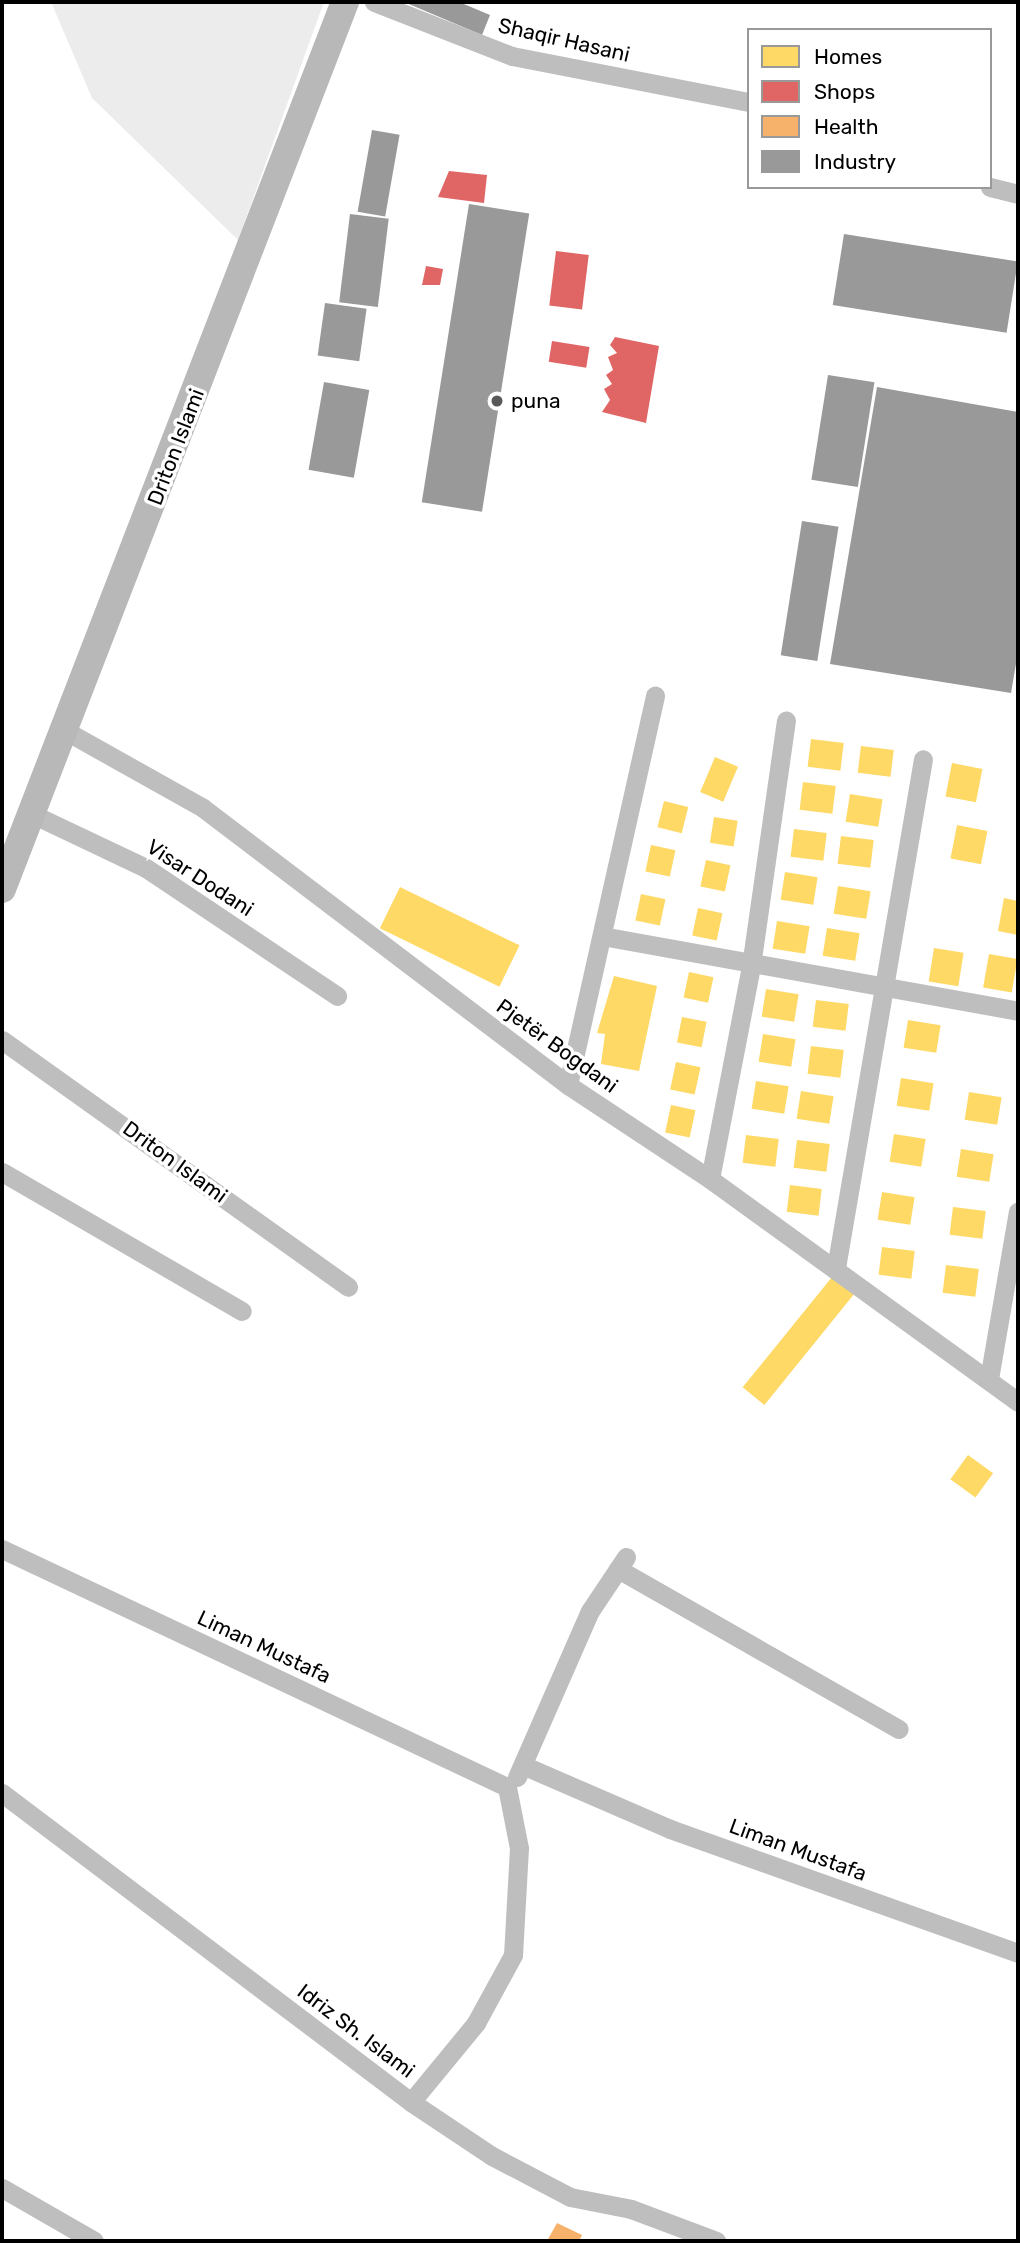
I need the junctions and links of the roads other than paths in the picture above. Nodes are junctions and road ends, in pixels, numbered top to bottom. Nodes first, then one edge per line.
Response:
1 (345, 2) edge
2 (374, 2) edge
3 (747, 102) edge
4 (992, 188) edge
5 (1018, 194) edge
6 (655, 696) dead end
7 (786, 720) dead end
8 (66, 732) junction
9 (923, 759) dead end
10 (30, 813) junction
11 (2, 889) edge
12 (602, 936) junction
13 (751, 966) junction
14 (886, 991) junction
15 (337, 996) dead end
16 (1018, 1011) edge
17 (2, 1040) edge
18 (568, 1085) junction
19 (2, 1172) edge
20 (710, 1179) junction
21 (1018, 1211) edge
22 (836, 1268) junction
23 (348, 1287) dead end
24 (242, 1311) dead end
25 (989, 1379) junction
26 (1018, 1402) edge
27 (2, 1549) edge
28 (900, 1729) dead end
29 (527, 1767) junction
30 (507, 1787) junction
31 (2, 1793) edge
32 (1018, 1952) edge
33 (411, 2102) junction
34 (2, 2188) edge
35 (93, 2241) edge
36 (716, 2241) edge

1 - 8 street, Driton Islami
2 - 3 street, Shaqir Hasani
4 - 5 street
6 - 12 street
7 - 13 street
8 - 10 street, Driton Islami
8 - 18 street, Pjetër Bogdani
9 - 14 street
10 - 11 street, Driton Islami
10 - 15 street, Visar Dodani
12 - 13 street
12 - 18 street
13 - 14 street
13 - 20 street
14 - 16 street
14 - 22 street
17 - 23 street, Driton Islami
18 - 20 street, Pjetër Bogdani
19 - 24 street
20 - 22 street, Pjetër Bogdani
21 - 25 street
22 - 25 street, Pjetër Bogdani
25 - 26 street, Pjetër Bogdani
27 - 30 street, Liman Mustafa
28 - 29 street
29 - 30 street
29 - 32 street, Liman Mustafa
30 - 33 street
31 - 33 street, Idriz Sh. Islami
33 - 36 street, Idriz Sh. Islami
34 - 35 street

